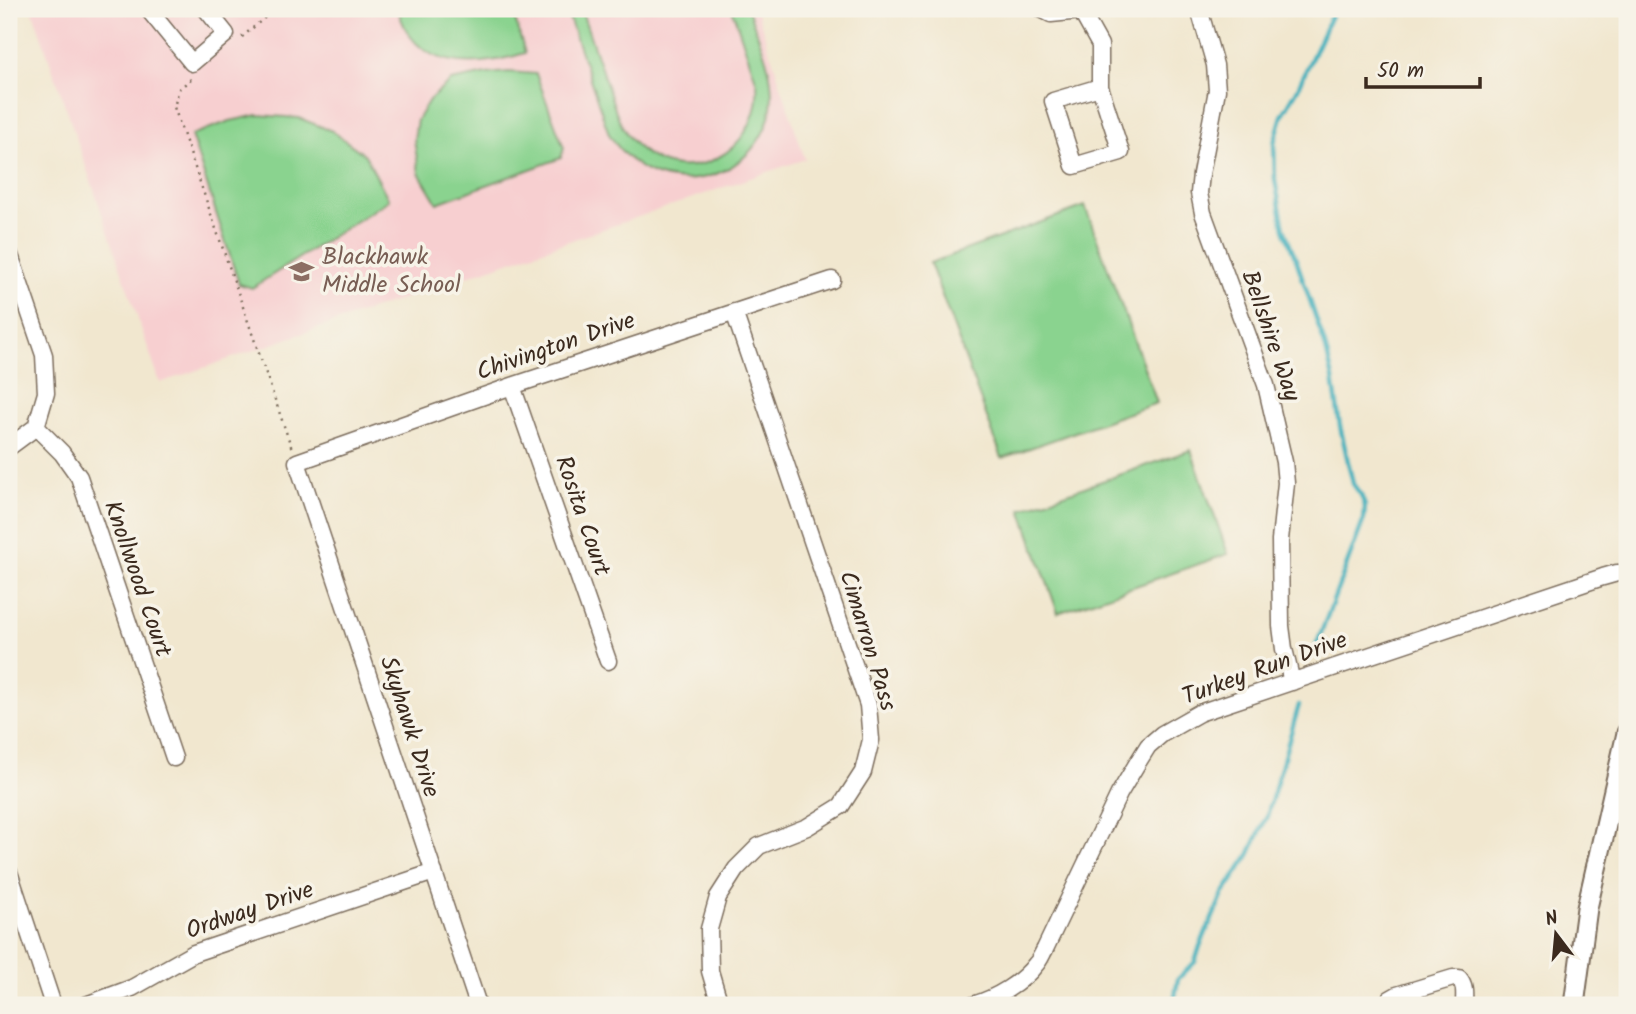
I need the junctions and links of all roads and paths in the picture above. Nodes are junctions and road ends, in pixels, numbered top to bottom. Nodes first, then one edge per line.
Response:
1 (148, 9) edge
2 (206, 9) edge
3 (275, 9) edge
4 (1041, 9) edge
5 (1199, 9) edge
6 (1084, 10) edge
7 (233, 44) dead end
8 (190, 80) dead end
9 (1100, 87) junction
10 (9, 252) edge
11 (832, 280) dead end
12 (734, 312) junction
13 (512, 386) junction
14 (36, 427) junction
15 (9, 447) edge
16 (297, 462) junction
17 (1627, 573) edge
18 (608, 661) dead end
19 (1292, 682) junction
20 (1627, 733) edge
21 (174, 758) dead end
22 (433, 872) junction
23 (9, 873) edge
24 (53, 1005) edge
25 (86, 1005) edge
26 (478, 1005) edge
27 (720, 1005) edge
28 (973, 1005) edge
29 (1385, 1005) edge
30 (1464, 1005) edge
31 (1574, 1005) edge

1 - 2 street
3 - 7 path
4 - 6 street
5 - 19 street, Bellshire Way
6 - 9 street
8 - 16 path
9 - 9 street
10 - 14 street
11 - 12 street, Chivington Drive
12 - 13 street, Chivington Drive
12 - 27 street, Cimarron Pass
13 - 16 street, Chivington Drive
13 - 18 street, Rosita Court
14 - 15 street
14 - 21 street, Knollwood Court
16 - 22 street, Skyhawk Drive
17 - 19 street, Turkey Run Drive
19 - 28 street, Turkey Run Drive
20 - 31 main road
22 - 25 street, Ordway Drive
22 - 26 street, Skyhawk Drive
23 - 24 street
29 - 30 street

